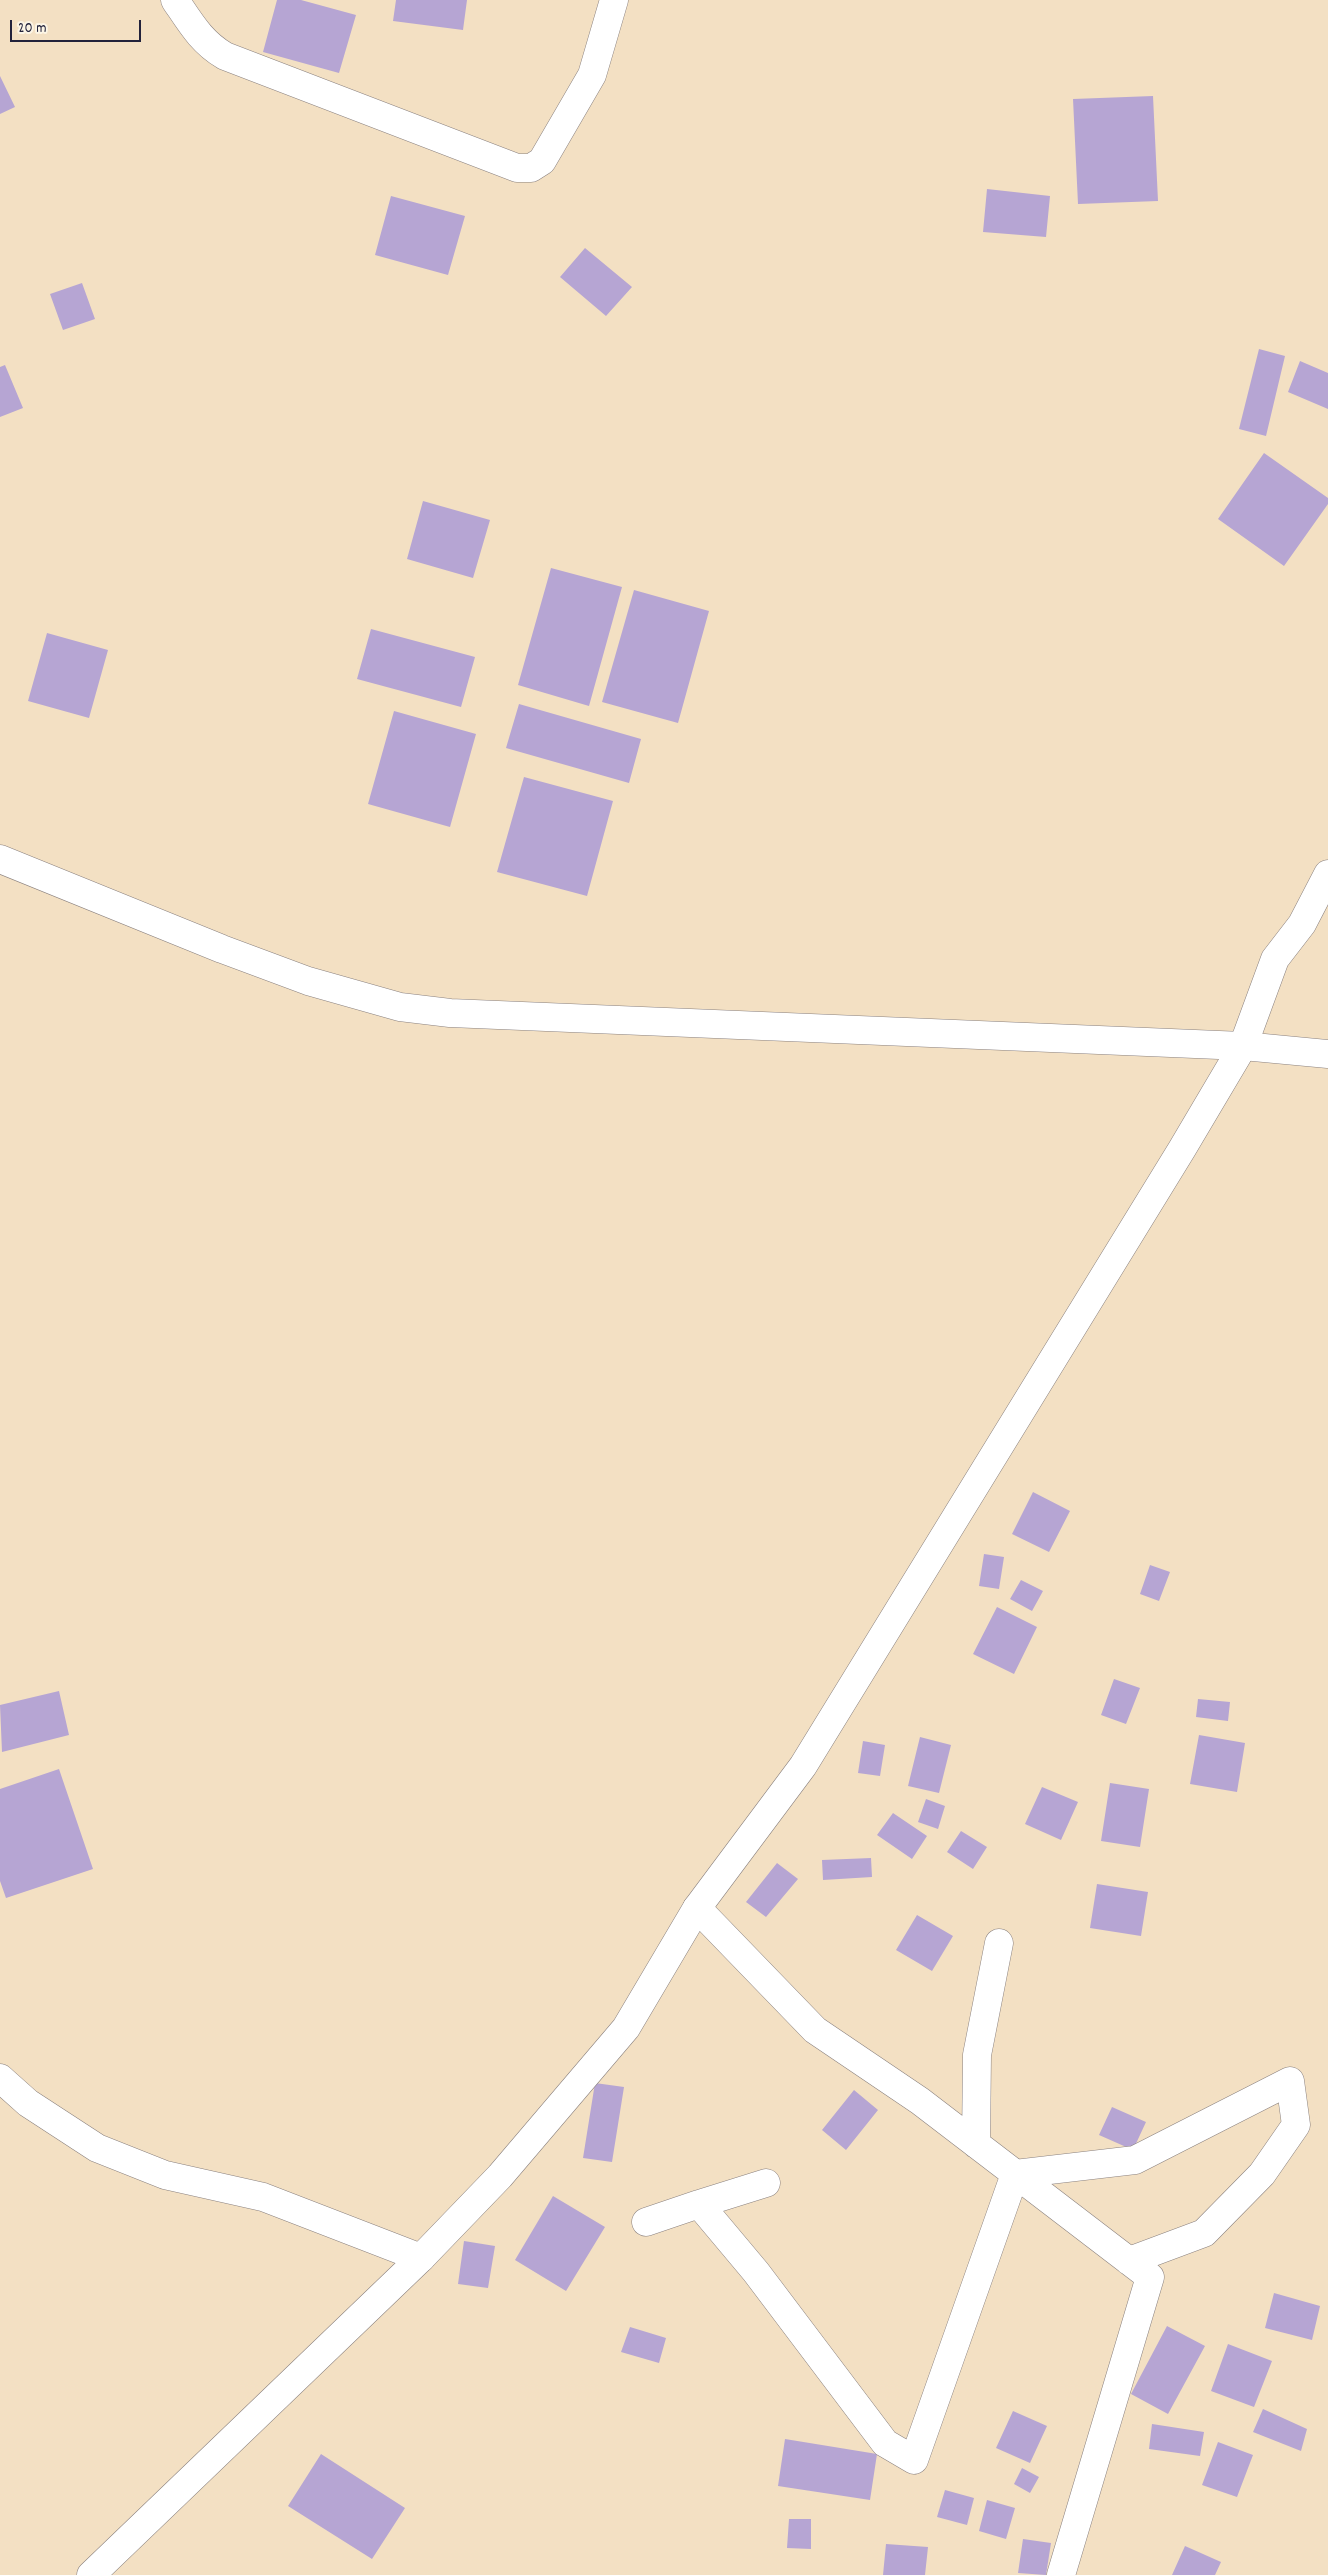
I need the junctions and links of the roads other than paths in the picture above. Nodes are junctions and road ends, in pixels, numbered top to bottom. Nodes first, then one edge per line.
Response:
1 (175, 0) edge
2 (614, 0) edge
3 (0, 859) edge
4 (1328, 874) edge
5 (1243, 1046) junction
6 (1328, 1054) edge
7 (697, 1908) junction
8 (999, 1943) dead end
9 (0, 2078) edge
10 (976, 2144) junction
11 (1014, 2174) junction
12 (766, 2183) dead end
13 (698, 2204) junction
14 (646, 2222) dead end
15 (421, 2258) junction
16 (1129, 2261) junction
17 (91, 2575) edge
18 (1060, 2575) edge

1 - 2 street
3 - 5 street
4 - 5 street
5 - 6 street
5 - 7 street
7 - 10 street
7 - 15 street
8 - 10 street
9 - 15 street
10 - 11 street
11 - 13 street
11 - 16 street
11 - 16 street
12 - 13 street
13 - 14 street
15 - 17 street
16 - 18 street

